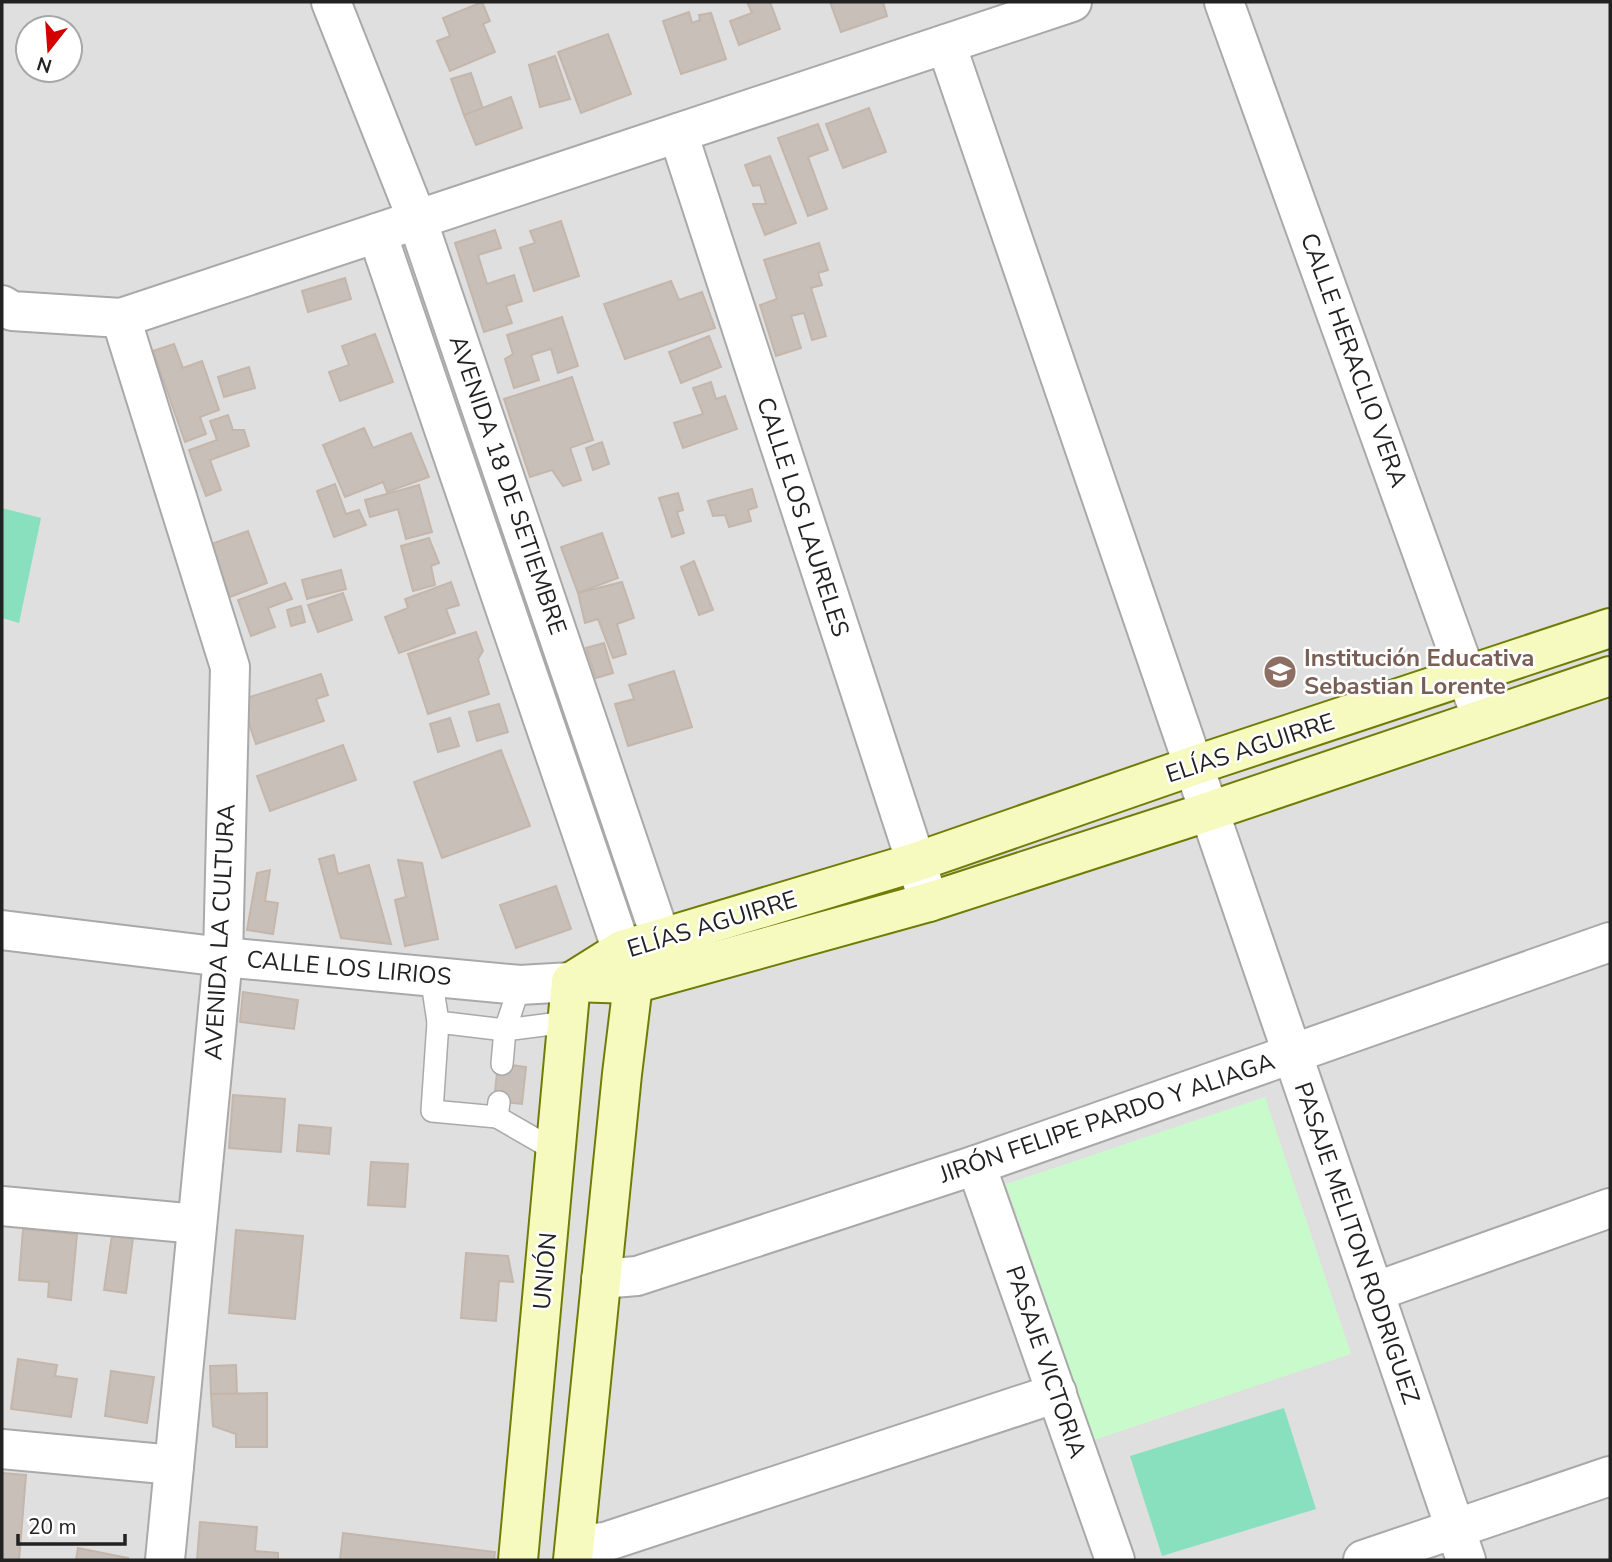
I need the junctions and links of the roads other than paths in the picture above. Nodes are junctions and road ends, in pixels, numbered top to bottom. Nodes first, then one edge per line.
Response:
1 (331, 2) edge
2 (1072, 2) edge
3 (1224, 2) edge
4 (946, 44) junction
5 (678, 133) junction
6 (418, 219) junction
7 (377, 233) junction
8 (2, 305) edge
9 (121, 318) junction
10 (1610, 628) edge
11 (1468, 676) junction
12 (1610, 676) edge
13 (1482, 719) junction
14 (1193, 766) junction
15 (1210, 811) junction
16 (916, 862) junction
17 (929, 902) junction
18 (2, 930) edge
19 (661, 937) junction
20 (1610, 943) edge
21 (223, 957) junction
22 (628, 967) junction
23 (673, 973) junction
24 (431, 976) junction
25 (571, 982) junction
26 (520, 985) junction
27 (438, 1022) junction
28 (567, 1022) junction
29 (505, 1030) junction
30 (1292, 1054) junction
31 (502, 1064) dead end
32 (556, 1151) junction
33 (976, 1164) junction
34 (2, 1206) edge
35 (1610, 1208) edge
36 (197, 1224) junction
37 (601, 1279) junction
38 (1374, 1292) junction
39 (1057, 1394) junction
40 (2, 1449) edge
41 (174, 1465) junction
42 (1610, 1476) edge
43 (1461, 1545) edge
44 (574, 1552) edge
45 (165, 1560) edge
46 (518, 1560) edge
47 (1115, 1560) edge
48 (1363, 1560) edge

1 - 6 street, AVENIDA 18 DE SETIEMBRE
2 - 4 street
3 - 11 street, CALLE HERACLIO VERA
4 - 5 street
4 - 14 street, PASAJE MELITON RODRIGUEZ
5 - 6 street
5 - 16 street, CALLE LOS LAURELES
6 - 7 street
6 - 19 street, AVENIDA 18 DE SETIEMBRE
7 - 9 street
7 - 22 street, AVENIDA 18 DE SETIEMBRE
8 - 9 street
9 - 21 street, AVENIDA LA CULTURA
10 - 11 street, ELÍAS AGUIRRE
11 - 13 street, CALLE HERACLIO VERA
11 - 14 street, ELÍAS AGUIRRE
12 - 13 street, ELÍAS AGUIRRE
13 - 15 street, ELÍAS AGUIRRE
14 - 15 street, PASAJE MELITON RODRIGUEZ
14 - 16 street, ELÍAS AGUIRRE
15 - 17 street, ELÍAS AGUIRRE
15 - 30 street, PASAJE MELITON RODRIGUEZ
16 - 17 street, CALLE LOS LAURELES
16 - 19 street, ELÍAS AGUIRRE
17 - 23 street, ELÍAS AGUIRRE
18 - 21 street, CALLE LOS LIRIOS
19 - 22 street, ELÍAS AGUIRRE
19 - 23 street, AVENIDA 18 DE SETIEMBRE
20 - 30 street, JIRÓN FELIPE PARDO Y ALIAGA
21 - 24 street, CALLE LOS LIRIOS
21 - 36 street, AVENIDA LA CULTURA
22 - 23 street, ELÍAS AGUIRRE
22 - 25 street, ELÍAS AGUIRRE
22 - 37 street
24 - 26 street, CALLE LOS LIRIOS
24 - 27 lane
25 - 26 street, CALLE LOS LIRIOS
25 - 28 street, UNIÓN
26 - 29 lane
27 - 29 lane
27 - 32 lane
28 - 29 lane
28 - 32 street, UNIÓN
29 - 31 lane
30 - 33 street, JIRÓN FELIPE PARDO Y ALIAGA
30 - 38 street, PASAJE MELITON RODRIGUEZ
32 - 46 street, UNIÓN
33 - 37 street, JIRÓN FELIPE PARDO Y ALIAGA
33 - 39 street, PASAJE VICTORIA
34 - 36 street
35 - 38 street
36 - 41 street, AVENIDA LA CULTURA
37 - 44 street
38 - 43 street, PASAJE MELITON RODRIGUEZ
39 - 44 street
39 - 47 street, PASAJE VICTORIA
40 - 41 street
41 - 45 street, AVENIDA LA CULTURA
42 - 43 street
43 - 48 street

